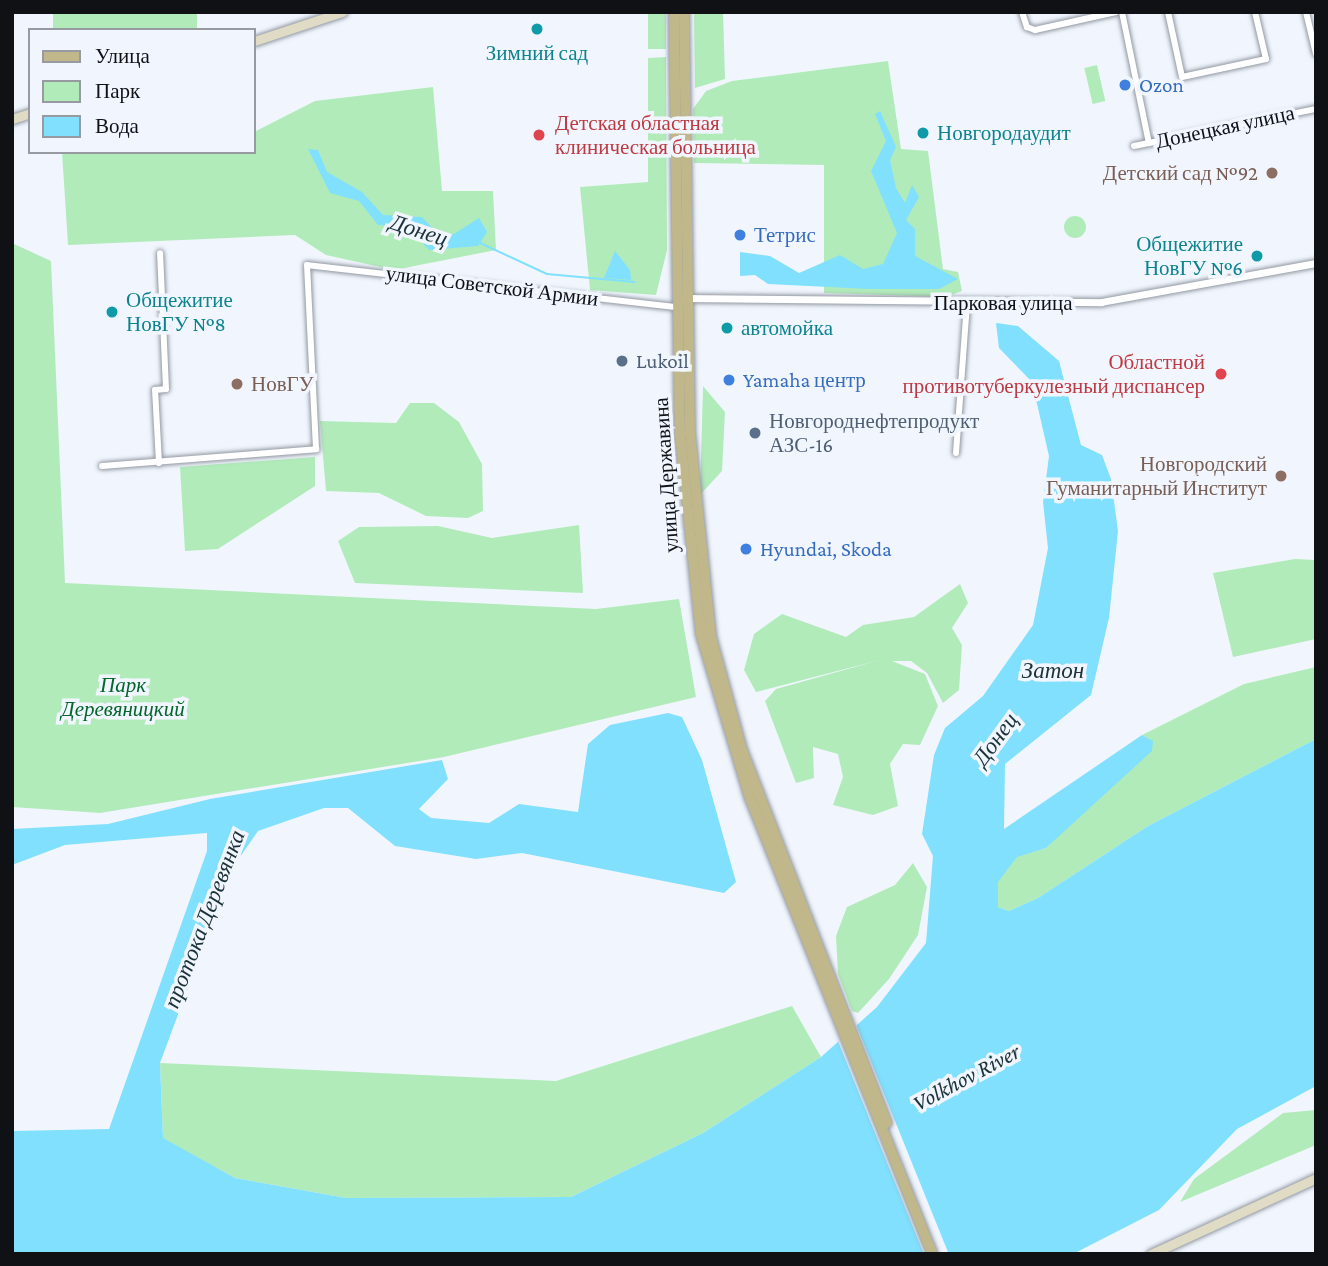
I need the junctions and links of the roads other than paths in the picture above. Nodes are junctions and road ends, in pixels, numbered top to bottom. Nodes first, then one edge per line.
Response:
1 (342, 12) edge
2 (674, 12) edge
3 (684, 12) edge
4 (1022, 12) edge
5 (1116, 12) edge
6 (1122, 12) edge
7 (1168, 12) edge
8 (1255, 12) edge
9 (1306, 12) edge
10 (256, 40) edge
11 (1316, 54) edge
12 (1316, 109) edge
13 (1149, 143) junction
14 (1134, 146) dead end
15 (160, 253) dead end
16 (1316, 263) edge
17 (687, 298) junction
18 (967, 303) junction
19 (677, 307) junction
20 (684, 379) junction
21 (956, 453) dead end
22 (159, 463) junction
23 (102, 466) dead end
24 (801, 916) junction
25 (1316, 1178) edge
26 (932, 1254) edge
27 (939, 1254) edge
28 (1151, 1254) edge

1 - 10 main road
2 - 19 main road, улица Державина
3 - 17 main road, улица Державина
4 - 5 street
6 - 13 street
7 - 8 street
9 - 11 street
12 - 13 street, Донецкая улица
13 - 14 street, Донецкая улица
15 - 22 street
16 - 18 street, Парковая улица
17 - 18 street, Парковая улица
17 - 20 main road, улица Державина
18 - 21 street
19 - 20 main road, улица Державина
19 - 22 street, улица Советской Армии
20 - 24 main road, улица Державина
22 - 23 street
24 - 26 main road
24 - 27 main road
25 - 28 main road

